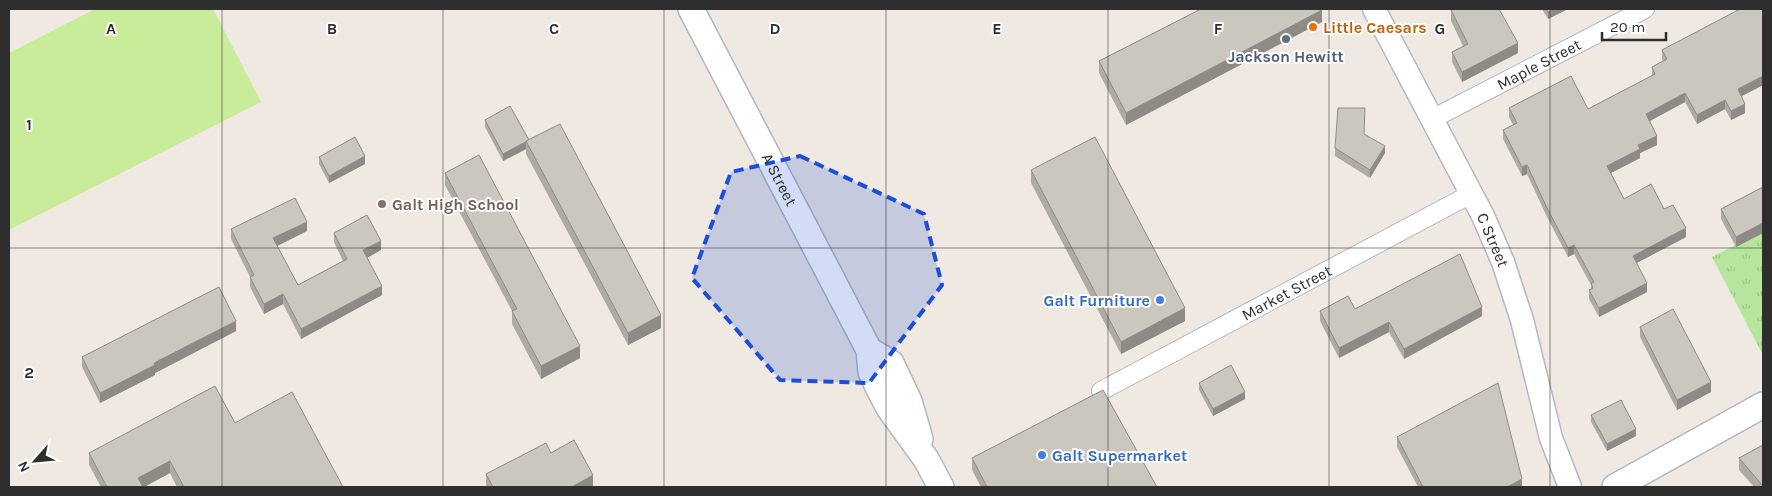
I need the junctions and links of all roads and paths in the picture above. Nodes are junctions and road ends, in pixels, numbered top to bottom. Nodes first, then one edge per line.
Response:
1 (690, 9) edge
2 (1374, 9) edge
3 (1645, 9) edge
4 (1432, 119) junction
5 (1471, 194) junction
6 (1101, 391) edge
7 (1763, 405) edge
8 (941, 487) edge
9 (1570, 487) edge
10 (1615, 487) edge

1 - 8 main road, A Street
2 - 4 street, C Street
3 - 4 street, Maple Street
4 - 5 street, C Street
5 - 6 street, Market Street
5 - 9 street, C Street
7 - 10 main road

